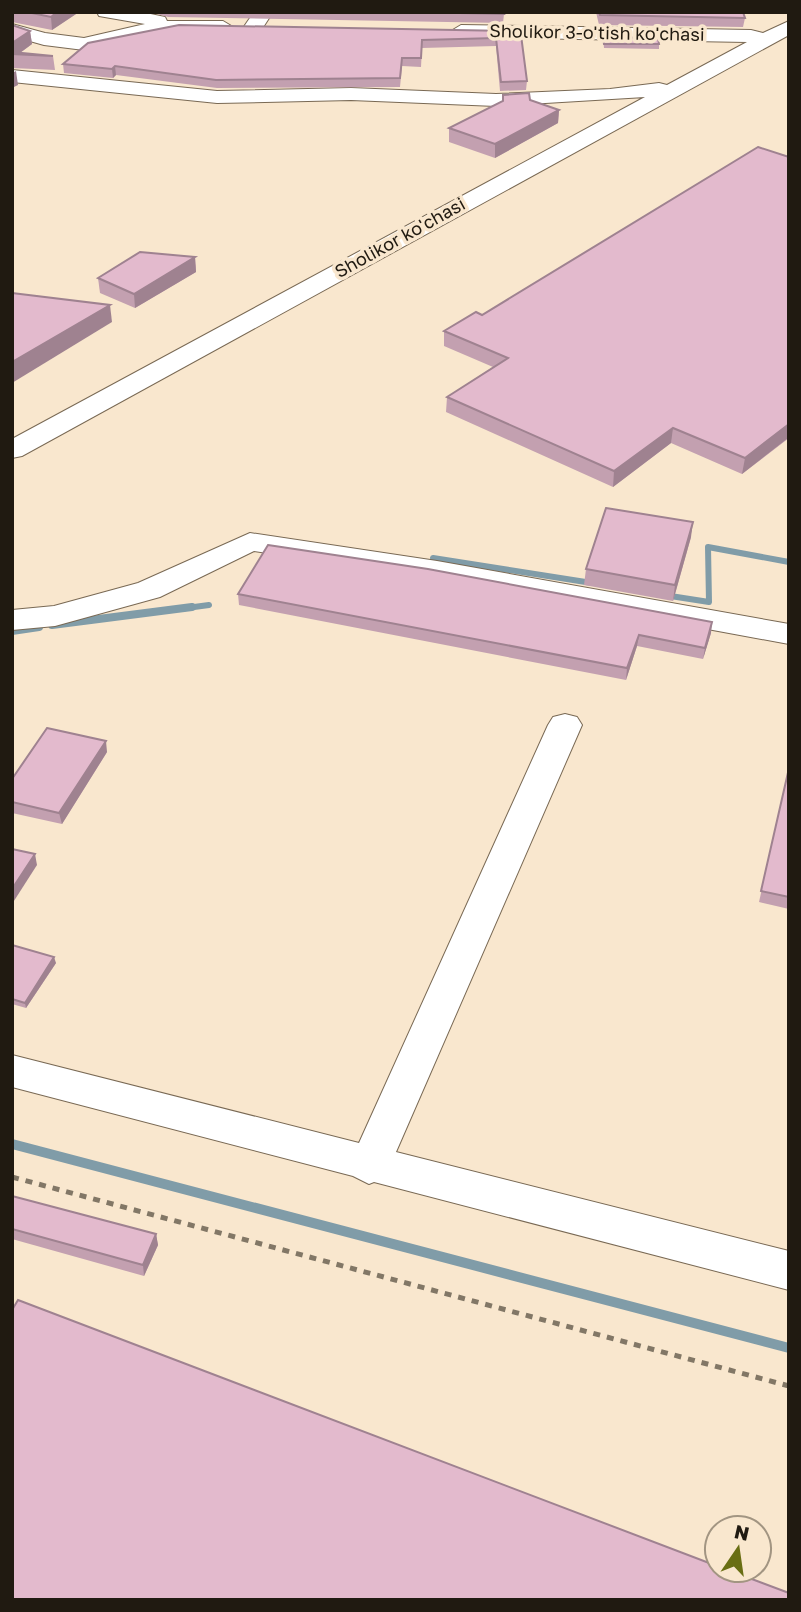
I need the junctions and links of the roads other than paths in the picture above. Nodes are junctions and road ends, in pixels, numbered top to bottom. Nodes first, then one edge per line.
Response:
1 (106, 12) edge
2 (515, 12) edge
3 (643, 12) edge
4 (745, 12) edge
5 (259, 20) edge
6 (179, 25) junction
7 (789, 27) edge
8 (280, 28) edge
9 (12, 30) edge
10 (441, 31) edge
11 (521, 32) junction
12 (649, 34) junction
13 (757, 38) junction
14 (44, 39) junction
15 (12, 62) edge
16 (12, 76) edge
17 (54, 82) junction
18 (680, 86) junction
19 (12, 100) edge
20 (12, 450) edge
21 (12, 620) edge
22 (789, 634) edge
23 (565, 725) dead end
24 (12, 1071) edge
25 (369, 1166) junction
26 (789, 1271) edge

1 - 6 street
2 - 11 street
3 - 12 street
4 - 13 street
5 - 6 street
5 - 8 street
6 - 14 street
7 - 13 street, Sholikor ko'chasi
9 - 14 street
10 - 11 street, Sholikor 3-o'tish ko'chasi
11 - 12 street, Sholikor 3-o'tish ko'chasi
12 - 13 street, Sholikor 3-o'tish ko'chasi
13 - 18 street, Sholikor ko'chasi
14 - 15 street
16 - 17 street
17 - 18 street
17 - 19 street
18 - 20 street, Sholikor ko'chasi
21 - 22 street
23 - 25 street
24 - 25 street
25 - 26 street

